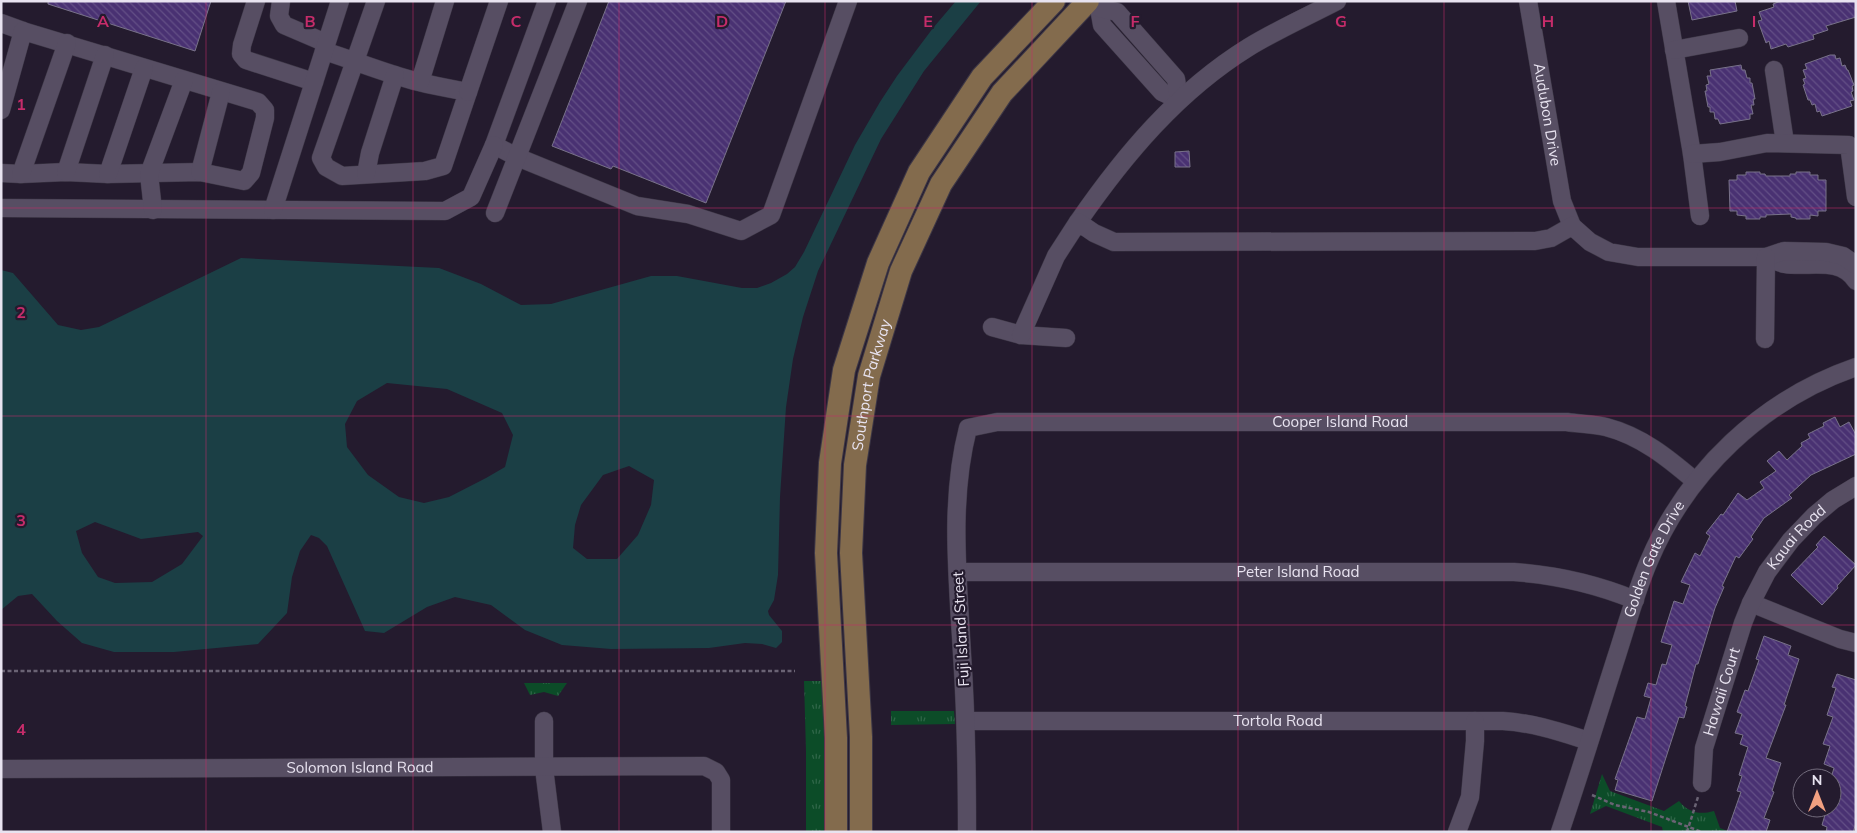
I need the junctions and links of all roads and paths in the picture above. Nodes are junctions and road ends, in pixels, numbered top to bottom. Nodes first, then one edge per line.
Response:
1 (256, 1) edge
2 (281, 1) edge
3 (340, 1) edge
4 (376, 1) edge
5 (445, 1) edge
6 (499, 1) edge
7 (547, 1) edge
8 (578, 1) edge
9 (848, 1) edge
10 (1054, 1) edge
11 (1337, 1) edge
12 (1528, 1) edge
13 (1666, 1) edge
14 (1093, 4) edge
15 (1, 23) edge
16 (23, 32) junction
17 (1738, 38) dead end
18 (67, 44) junction
19 (325, 47) junction
20 (1674, 50) junction
21 (105, 55) junction
22 (356, 61) junction
23 (144, 68) junction
24 (1774, 70) dead end
25 (395, 75) junction
26 (184, 80) junction
27 (314, 82) junction
28 (420, 82) junction
29 (220, 92) junction
30 (468, 92) junction
31 (1179, 100) junction
32 (1, 110) edge
33 (1785, 143) junction
34 (494, 145) junction
35 (1692, 154) junction
36 (517, 157) junction
37 (66, 172) junction
38 (200, 172) junction
39 (1, 173) edge
40 (21, 174) junction
41 (108, 174) junction
42 (149, 174) junction
43 (366, 174) junction
44 (1856, 197) edge
45 (1, 208) edge
46 (153, 210) junction
47 (273, 210) junction
48 (495, 213) dead end
49 (1700, 216) dead end
50 (1078, 222) junction
51 (1572, 226) junction
52 (1766, 257) junction
53 (1852, 266) edge
54 (992, 327) dead end
55 (1021, 335) junction
56 (1066, 338) dead end
57 (1765, 339) dead end
58 (1856, 367) edge
59 (968, 428) joint
60 (1694, 481) junction
61 (1856, 486) edge
62 (958, 572) junction
63 (1635, 600) junction
64 (1751, 603) junction
65 (1856, 643) edge
66 (1, 671) edge
67 (795, 671) dead end
68 (544, 721) dead end
69 (966, 722) junction
70 (1475, 722) junction
71 (1589, 741) junction
72 (1, 768) edge
73 (544, 768) junction
74 (1702, 783) joint
75 (1592, 795) dead end
76 (1688, 826) junction
77 (552, 832) edge
78 (721, 832) edge
79 (836, 832) edge
80 (861, 832) edge
81 (967, 832) edge
82 (1457, 832) edge
83 (1560, 832) edge
84 (1686, 832) edge
85 (1702, 832) edge

1 - 27 street
2 - 19 street
3 - 19 street
4 - 22 street
5 - 28 street
6 - 30 street
7 - 34 street
8 - 36 street
9 - 36 street
10 - 79 main road, Southport Parkway
11 - 31 street
12 - 51 street, Audubon Drive
13 - 20 street
14 - 31 street
14 - 80 main road, Southport Parkway
15 - 16 street
16 - 18 street
16 - 32 street
17 - 20 street
18 - 21 street
18 - 40 street
19 - 22 street
19 - 27 street
20 - 35 street
21 - 23 street
21 - 37 street
22 - 25 street
22 - 43 street
23 - 26 street
23 - 41 street
24 - 33 street
25 - 28 street
25 - 43 street
26 - 29 street
26 - 42 street
27 - 47 street
28 - 30 street
29 - 38 street
29 - 38 street
30 - 43 street
31 - 50 street
33 - 35 street
33 - 44 street
34 - 36 street
34 - 47 street
35 - 49 street
36 - 48 street
37 - 40 street
37 - 41 street
38 - 42 street
39 - 40 street
41 - 42 street
42 - 46 street
45 - 46 street
46 - 47 street
50 - 51 street
50 - 55 street
51 - 52 street
52 - 53 street
52 - 57 street
54 - 55 street
55 - 56 street
58 - 60 street, Golden Gate Drive
59 - 60 street, Cooper Island Road
59 - 62 street, Fuji Island Street
60 - 63 street, Golden Gate Drive
61 - 64 street, Kauai Road
62 - 63 street, Peter Island Road
62 - 69 street, Fuji Island Street
63 - 71 street, Golden Gate Drive
64 - 65 street
64 - 74 street, Hawaii Court
66 - 67 path
68 - 73 street
69 - 70 street, Tortola Road
69 - 81 street, Fuji Island Street
70 - 71 street, Tortola Road
70 - 82 street
71 - 83 street, Golden Gate Drive
72 - 73 street, Solomon Island Road
73 - 77 street
73 - 78 street, Solomon Island Road
74 - 76 path
75 - 76 path
76 - 84 path
76 - 85 path

